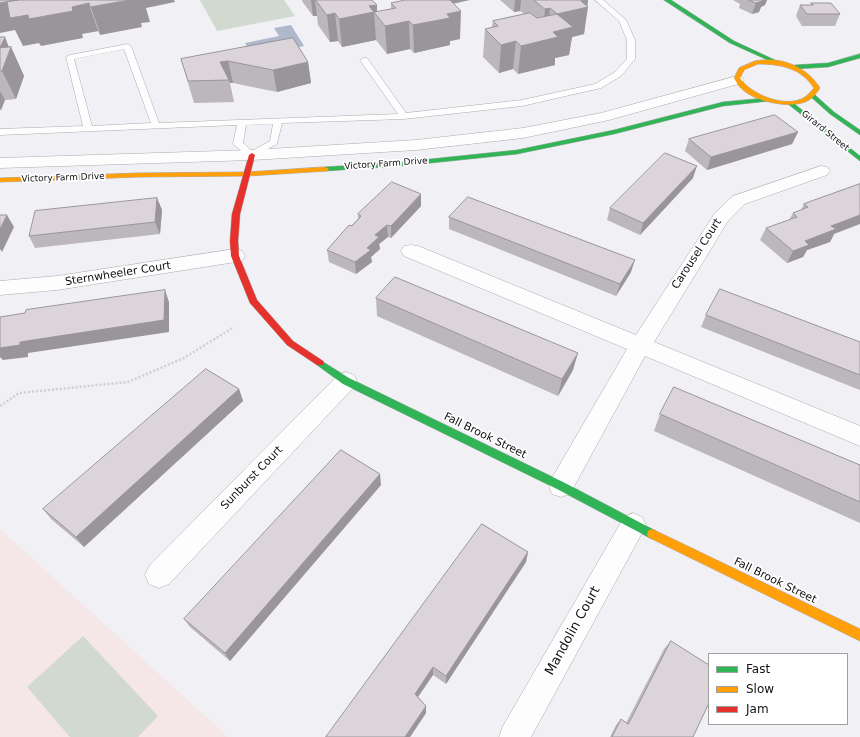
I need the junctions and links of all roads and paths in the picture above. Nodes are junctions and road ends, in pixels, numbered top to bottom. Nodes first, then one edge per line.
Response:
1 (599, 0) edge
2 (667, 0) edge
3 (732, 42) junction
4 (735, 52) dead end
5 (860, 56) edge
6 (364, 60) dead end
7 (776, 62) junction
8 (795, 67) junction
9 (738, 70) junction
10 (813, 96) junction
11 (767, 100) junction
12 (790, 103) junction
13 (404, 116) junction
14 (278, 122) junction
15 (242, 123) junction
16 (156, 126) junction
17 (88, 128) junction
18 (0, 132) edge
19 (860, 133) edge
20 (252, 155) junction
21 (860, 159) edge
22 (0, 163) edge
23 (821, 171) dead end
24 (248, 174) junction
25 (0, 180) edge
26 (411, 251) dead end
27 (235, 256) junction
28 (0, 288) edge
29 (234, 327) dead end
30 (640, 346) junction
31 (346, 380) junction
32 (0, 406) edge
33 (860, 436) edge
34 (561, 486) junction
35 (633, 525) junction
36 (159, 575) dead end
37 (860, 635) edge
38 (514, 737) edge

1 - 13 lane
2 - 3 street
3 - 4 street
3 - 7 street
5 - 8 street
6 - 13 lane
7 - 8 street
7 - 9 street
8 - 10 street
9 - 11 street
9 - 20 street, Victory Farm Drive
10 - 12 street
10 - 19 street, Girard Street
11 - 12 street
11 - 24 street, Victory Farm Drive
12 - 21 street, Girard Street
13 - 14 lane
14 - 15 lane
14 - 20 lane
15 - 16 lane
15 - 20 lane
16 - 17 lane
16 - 17 lane
17 - 18 lane
20 - 22 street, Victory Farm Drive
20 - 24 street, Fall Brook Street
23 - 30 street, Carousel Court
24 - 25 street, Victory Farm Drive
24 - 27 street, Fall Brook Street
26 - 30 street
27 - 28 street, Sternwheeler Court
27 - 31 street, Fall Brook Street
29 - 32 path
30 - 33 street
30 - 34 street, Carousel Court
31 - 34 street, Fall Brook Street
31 - 36 street, Sunburst Court
34 - 35 street, Fall Brook Street
35 - 37 street, Fall Brook Street
35 - 38 street, Mandolin Court

